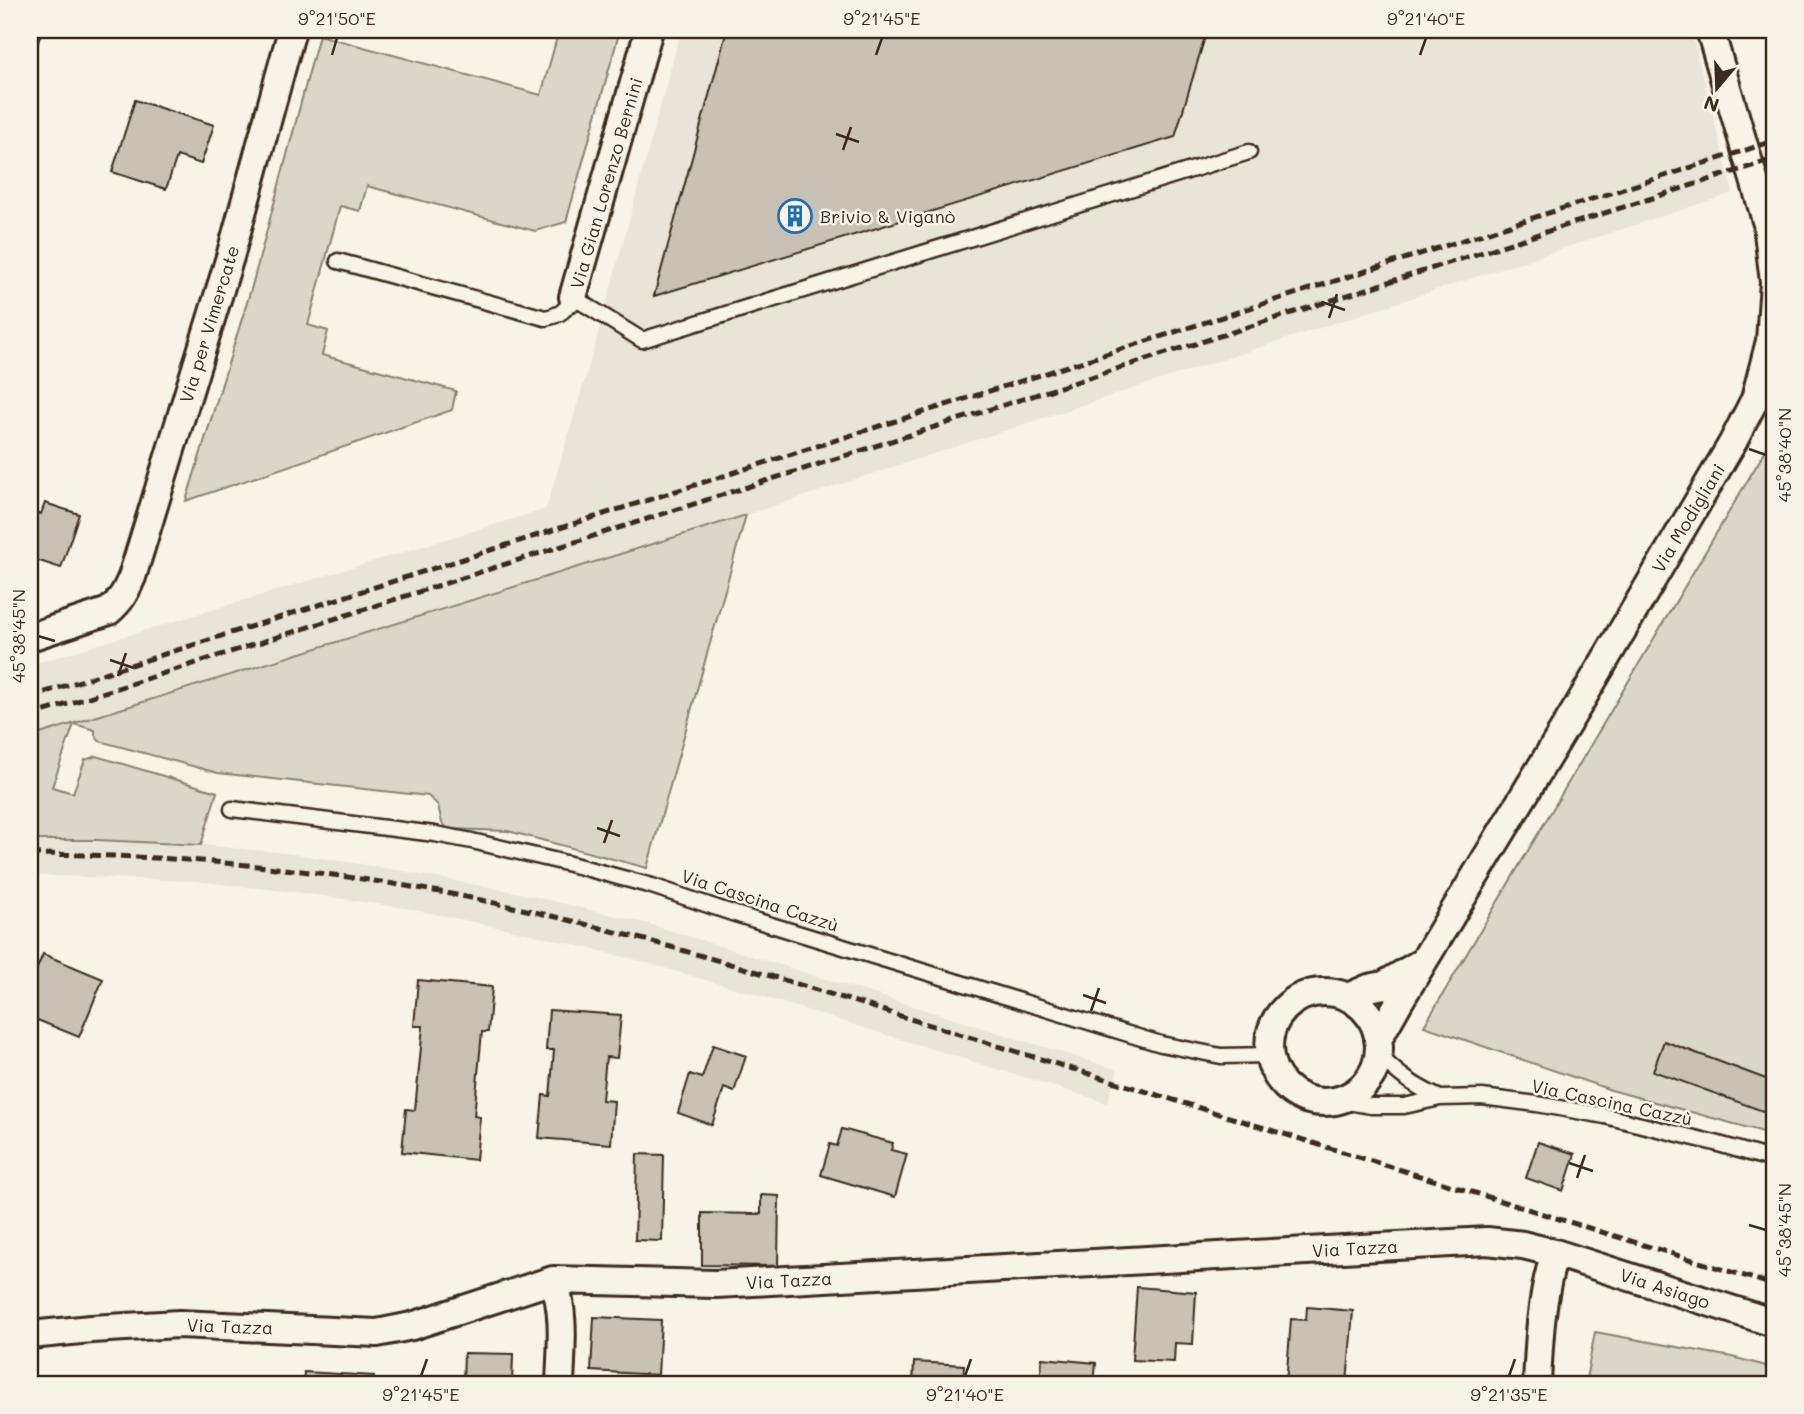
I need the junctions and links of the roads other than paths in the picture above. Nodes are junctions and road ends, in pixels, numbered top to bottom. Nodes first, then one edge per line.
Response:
1 (292, 30) edge
2 (649, 30) edge
3 (1710, 30) edge
4 (1250, 152) dead end
5 (338, 261) dead end
6 (573, 297) junction
7 (30, 637) edge
8 (232, 809) dead end
9 (1423, 962) junction
10 (1348, 997) junction
11 (1378, 1047) junction
12 (1269, 1055) junction
13 (1440, 1098) junction
14 (1336, 1100) junction
15 (1774, 1160) edge
16 (1555, 1253) junction
17 (553, 1280) junction
18 (1774, 1323) edge
19 (30, 1335) edge
20 (560, 1384) edge
21 (1536, 1384) edge

1 - 7 street, Via per Vimercate
2 - 6 street, Via Gian Lorenzo Bernini
3 - 9 street, Via Modigliani
4 - 6 lane
5 - 6 lane, Via Gian Lorenzo Bernini
8 - 12 lane, Via Cascina Cazzù
9 - 10 street, Via Modigliani
9 - 11 street, Via Modigliani
10 - 11 street
10 - 12 street, Via Modigliani
11 - 13 lane, Via Cascina Cazzù
11 - 14 street, Via Modigliani
12 - 14 street
13 - 14 lane, Via Cascina Cazzù
13 - 15 lane, Via Cascina Cazzù
16 - 17 street, Via Tazza
16 - 18 street, Via Asiago
16 - 21 street
17 - 19 street, Via Tazza
17 - 20 street

